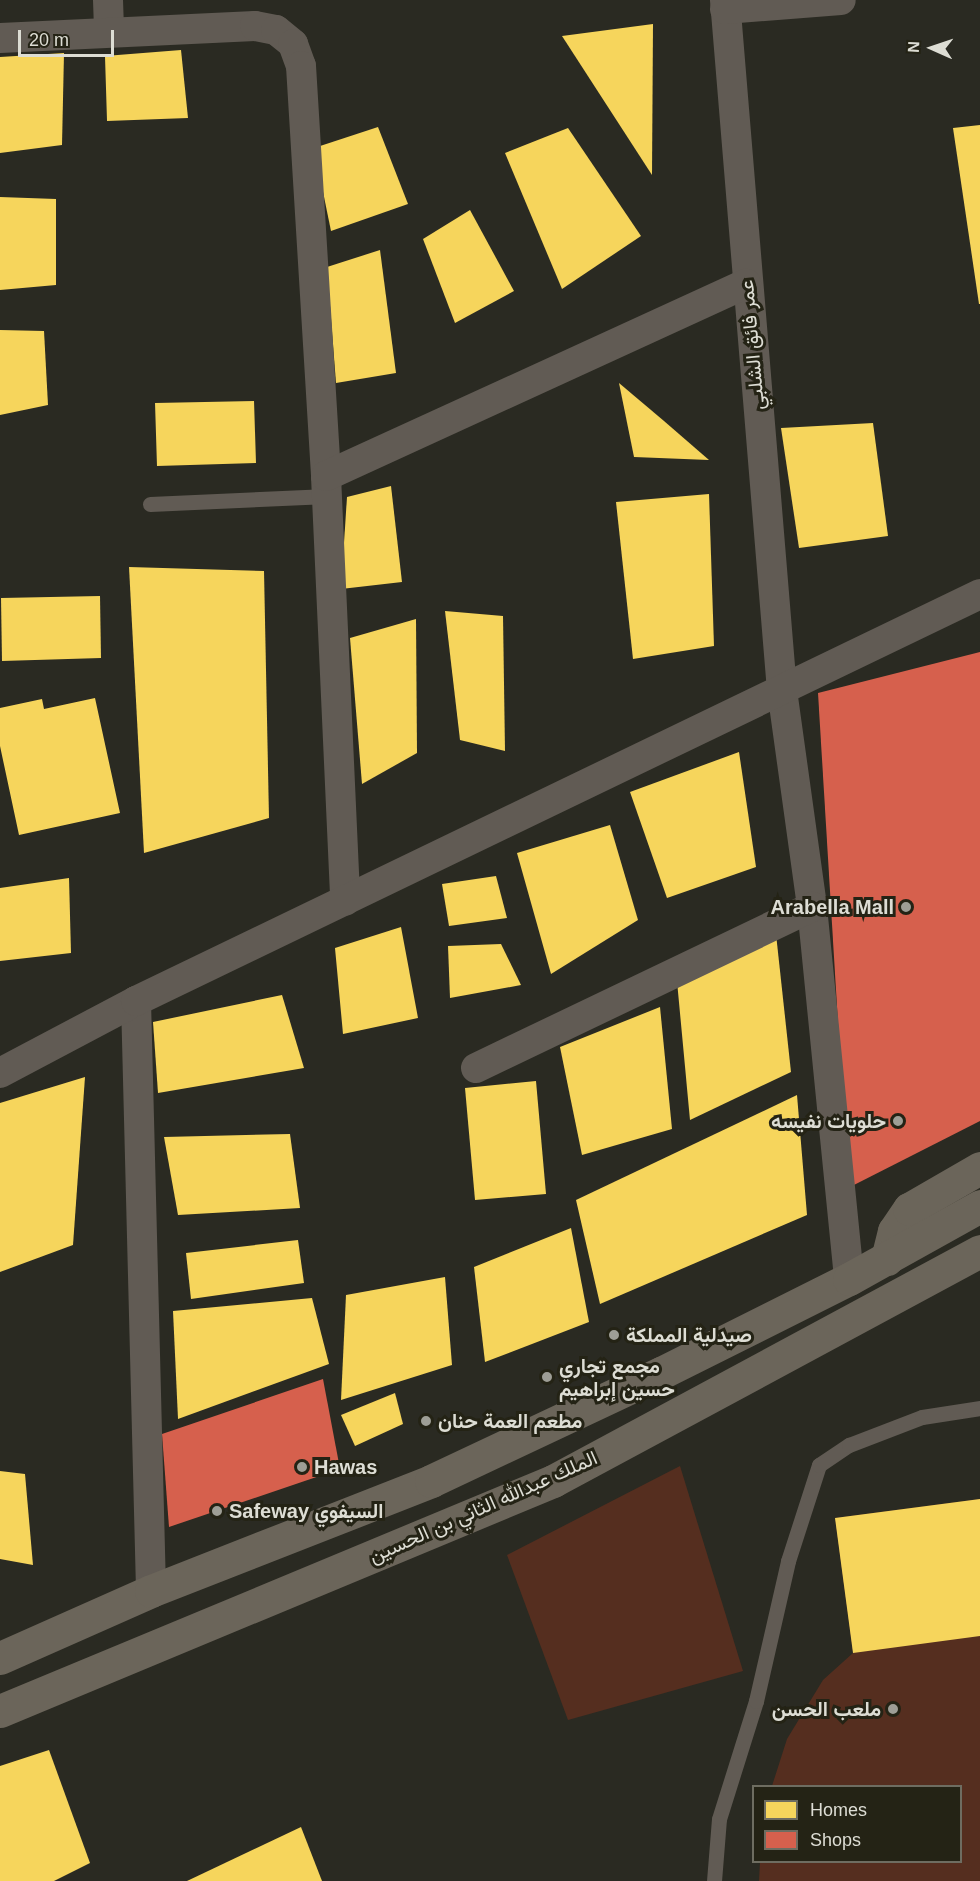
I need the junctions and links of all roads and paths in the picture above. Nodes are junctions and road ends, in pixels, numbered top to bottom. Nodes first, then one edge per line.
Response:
1 (108, 0) edge
2 (841, 0) edge
3 (725, 5) edge
4 (109, 32) junction
5 (0, 38) edge
6 (746, 284) junction
7 (327, 486) junction
8 (150, 504) dead end
9 (980, 594) edge
10 (782, 690) junction
11 (345, 900) junction
12 (812, 908) junction
13 (136, 1001) junction
14 (476, 1068) dead end
15 (0, 1073) edge
16 (980, 1168) edge
17 (980, 1206) edge
18 (980, 1251) edge
19 (887, 1259) junction
20 (849, 1279) junction
21 (980, 1408) edge
22 (151, 1591) junction
23 (0, 1658) edge
24 (0, 1711) edge
25 (714, 1881) edge

1 - 4 street
2 - 3 street
3 - 6 street, عمر فائق الشلبي
4 - 5 street
4 - 7 street
6 - 7 street
6 - 10 street, عمر فائق الشلبي
7 - 8 lane
7 - 11 street
9 - 10 street
10 - 11 street
10 - 12 street, عمر فائق الشلبي
11 - 13 street
12 - 14 street
12 - 20 street, عمر فائق الشلبي
13 - 15 street
13 - 22 street
16 - 19 main road
17 - 19 main road
18 - 24 main road, الملك عبدالله الثاني بن الحسين
19 - 20 main road
20 - 22 main road
21 - 25 lane
22 - 23 main road

